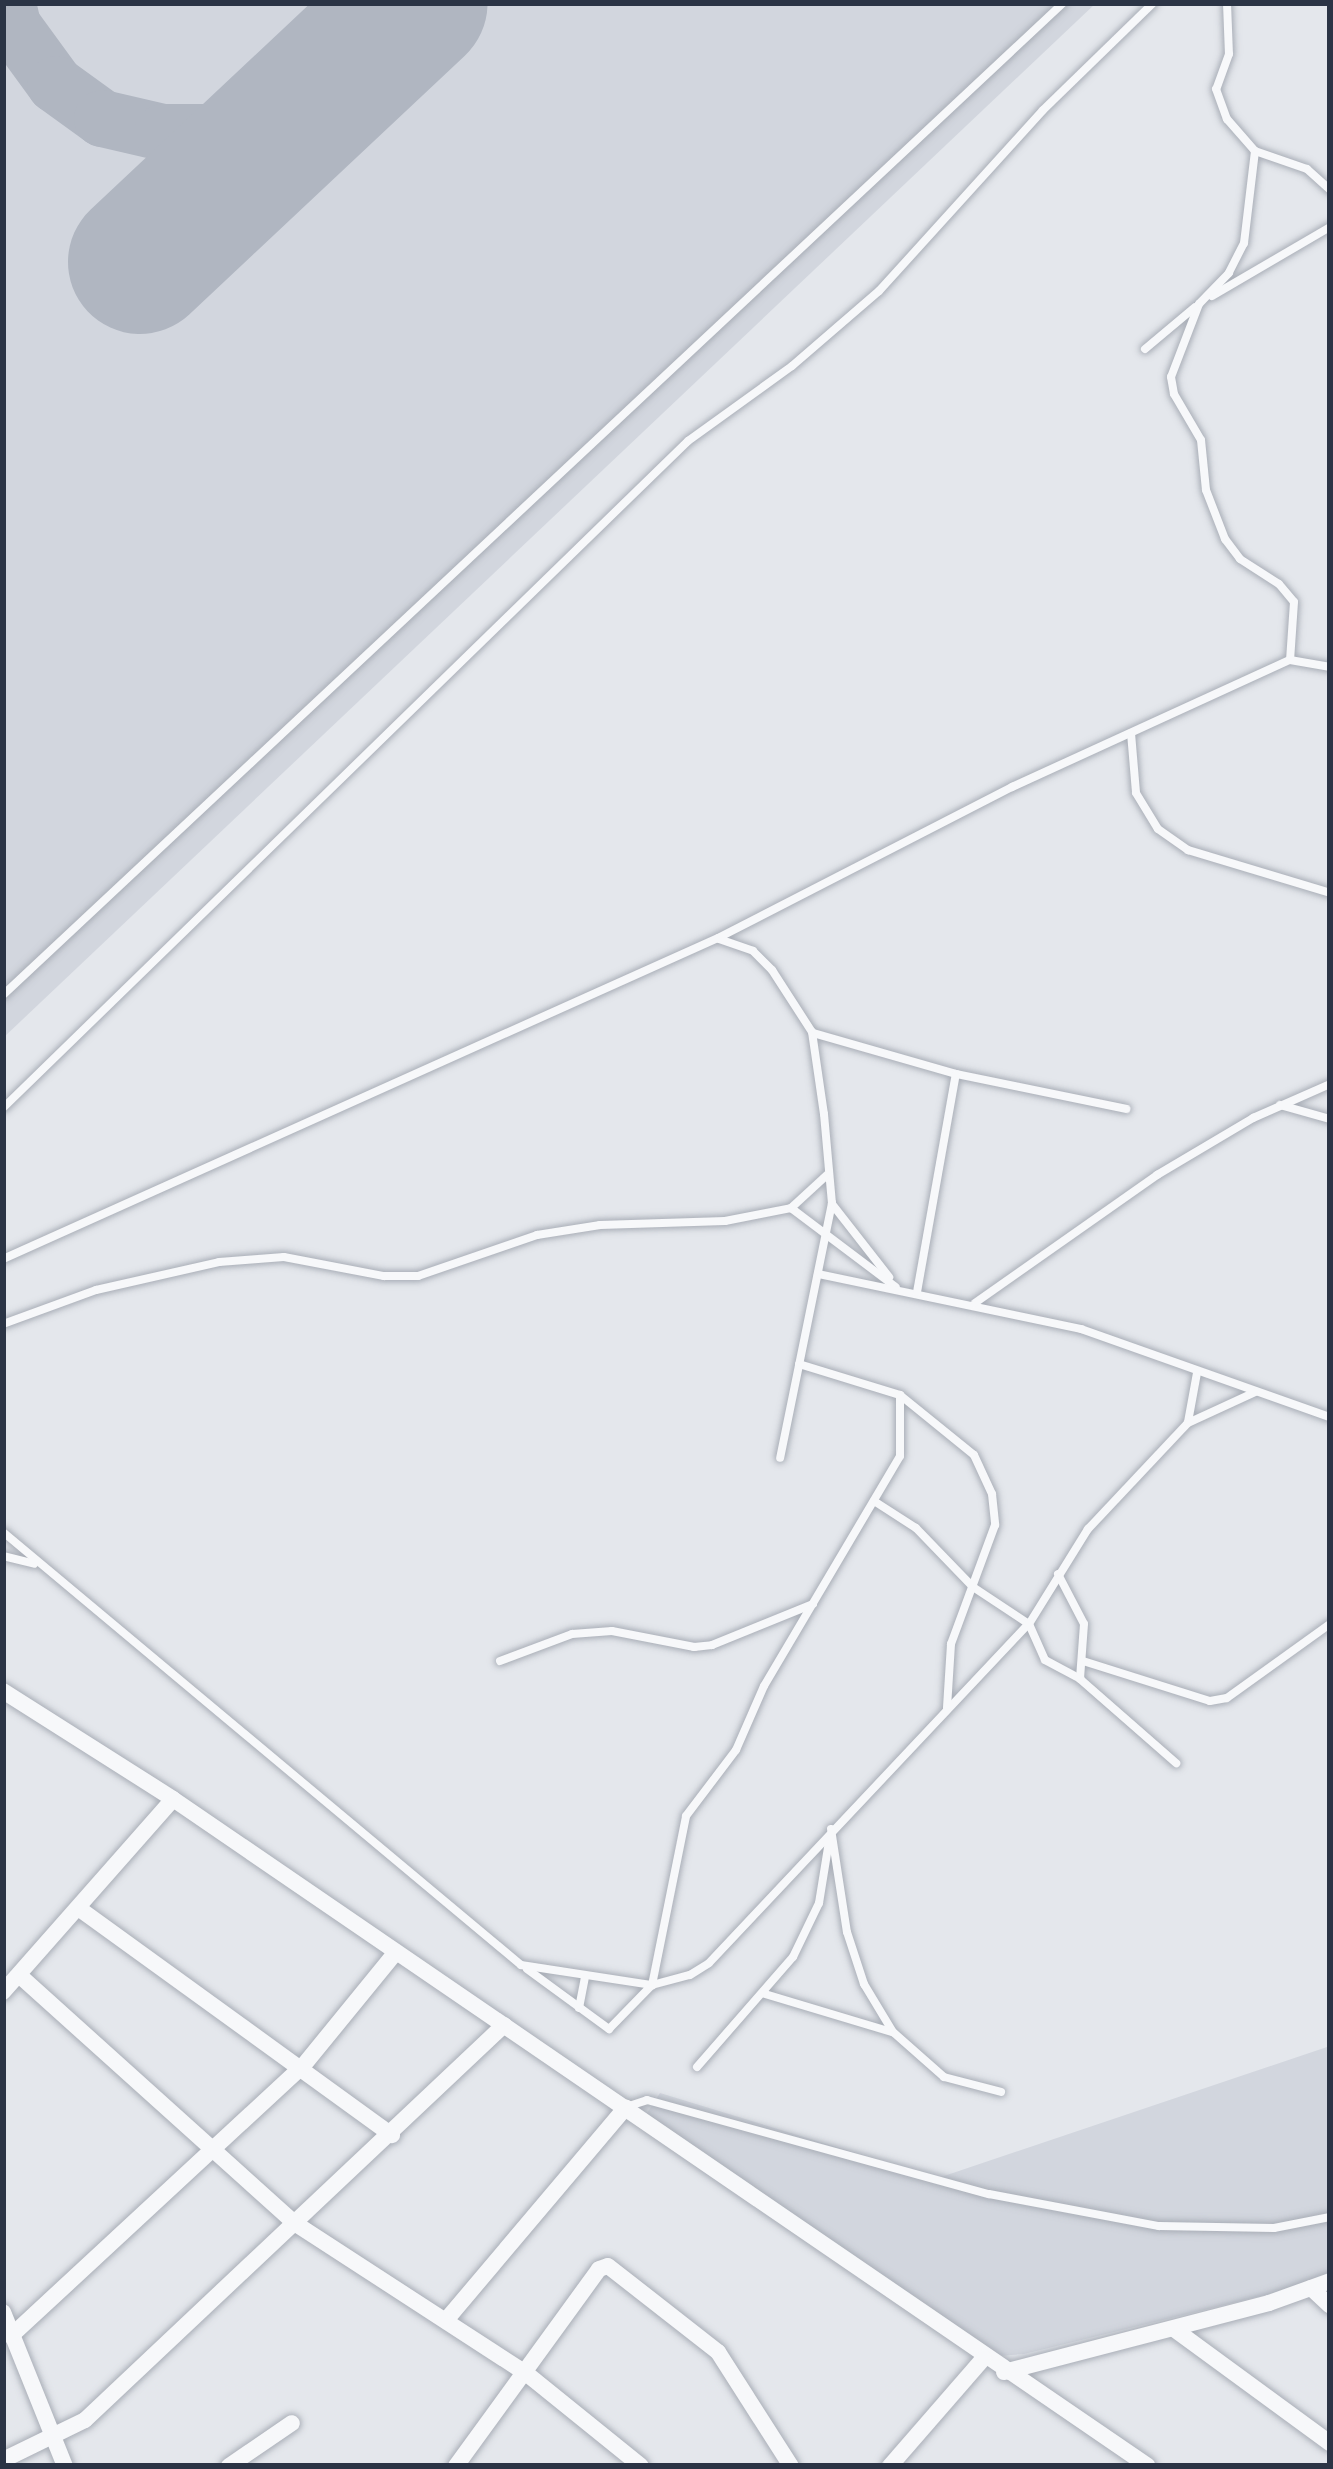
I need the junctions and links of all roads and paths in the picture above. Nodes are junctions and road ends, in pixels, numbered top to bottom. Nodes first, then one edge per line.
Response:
1 (1063, 3) edge
2 (1153, 3) edge
3 (1227, 3) edge
4 (1255, 152) junction
5 (1330, 190) edge
6 (1330, 227) edge
7 (1198, 304) junction
8 (1145, 350) dead end
9 (1289, 660) junction
10 (1330, 667) edge
11 (1130, 733) junction
12 (1330, 893) edge
13 (718, 938) junction
14 (3, 995) edge
15 (812, 1032) junction
16 (956, 1074) junction
17 (1330, 1084) edge
18 (1280, 1105) junction
19 (3, 1108) edge
20 (1126, 1108) dead end
21 (1330, 1119) edge
22 (828, 1174) junction
23 (832, 1203) junction
24 (791, 1208) junction
25 (826, 1234) junction
26 (3, 1258) edge
27 (818, 1274) junction
28 (898, 1288) junction
29 (917, 1292) junction
30 (973, 1304) junction
31 (3, 1324) edge
32 (799, 1364) junction
33 (1198, 1372) junction
34 (1255, 1392) junction
35 (900, 1395) junction
36 (1330, 1417) edge
37 (1188, 1424) junction
38 (781, 1458) dead end
39 (874, 1501) junction
40 (3, 1532) edge
41 (3, 1556) edge
42 (35, 1564) junction
43 (1058, 1574) junction
44 (973, 1587) junction
45 (812, 1604) junction
46 (1029, 1624) junction
47 (1330, 1624) edge
48 (500, 1661) dead end
49 (1083, 1661) junction
50 (1080, 1678) junction
51 (3, 1691) edge
52 (947, 1708) junction
53 (1176, 1763) dead end
54 (173, 1799) junction
55 (831, 1828) junction
56 (81, 1910) junction
57 (396, 1952) junction
58 (521, 1965) junction
59 (19, 1975) junction
60 (585, 1977) junction
61 (652, 1985) junction
62 (3, 1992) edge
63 (765, 1994) junction
64 (579, 2008) junction
65 (504, 2025) junction
66 (893, 2032) junction
67 (304, 2066) junction
68 (697, 2067) dead end
69 (1001, 2092) dead end
70 (626, 2107) junction
71 (392, 2135) junction
72 (216, 2150) junction
73 (1330, 2218) edge
74 (296, 2224) junction
75 (1330, 2281) edge
76 (1311, 2288) junction
77 (1330, 2306) edge
78 (3, 2312) edge
79 (447, 2319) junction
80 (1174, 2329) junction
81 (11, 2336) junction
82 (984, 2358) junction
83 (1004, 2372) junction
84 (527, 2374) junction
85 (292, 2423) dead end
86 (51, 2440) junction
87 (1330, 2443) edge
88 (3, 2460) edge
89 (898, 2464) edge
90 (65, 2466) edge
91 (229, 2466) edge
92 (456, 2466) edge
93 (641, 2466) edge
94 (791, 2466) edge
95 (1148, 2466) edge

1 - 14 lane
2 - 19 lane
3 - 4 lane
4 - 5 lane
4 - 7 lane
6 - 7 lane
7 - 8 lane
7 - 9 lane
9 - 10 lane
9 - 11 lane
11 - 12 lane
11 - 13 lane
13 - 15 lane
13 - 26 lane
15 - 16 lane
15 - 22 lane
16 - 20 lane
16 - 29 lane
17 - 18 lane
18 - 21 lane
18 - 30 lane
22 - 23 lane
22 - 24 lane
23 - 25 lane
23 - 28 lane
24 - 25 lane
24 - 31 lane
25 - 27 lane
25 - 28 lane
27 - 28 lane
27 - 32 lane
28 - 29 lane
29 - 30 lane
30 - 33 lane
32 - 35 lane
32 - 38 lane
33 - 34 lane
33 - 37 lane
34 - 36 lane
34 - 37 lane
35 - 39 lane
35 - 44 lane
37 - 43 lane
39 - 44 lane
39 - 45 lane
40 - 42 lane
41 - 42 lane
42 - 58 lane
43 - 46 lane
43 - 49 lane
44 - 46 lane
44 - 52 lane
45 - 48 lane
45 - 61 lane
46 - 50 lane
46 - 52 lane
47 - 49 lane
49 - 50 lane
50 - 53 lane
51 - 54 street
52 - 55 lane
54 - 56 street
54 - 57 street
55 - 61 lane
55 - 63 lane
55 - 66 lane
56 - 59 street
56 - 67 street
57 - 65 street
57 - 67 street
58 - 60 lane
58 - 64 lane
59 - 62 street
59 - 72 street
60 - 61 lane
60 - 64 lane
61 - 64 lane
63 - 66 lane
63 - 68 lane
65 - 70 street
65 - 71 street
66 - 69 lane
67 - 71 street
67 - 72 street
70 - 73 lane
70 - 79 street
70 - 82 street
71 - 74 street
72 - 74 street
72 - 81 street
74 - 79 street
74 - 86 street
75 - 76 street
76 - 77 street
76 - 80 street
78 - 81 street
79 - 84 street
80 - 83 street
80 - 87 street
81 - 86 street
82 - 83 street
82 - 89 street
83 - 95 street
84 - 92 street
84 - 93 street
84 - 94 street
85 - 91 street
86 - 88 street
86 - 90 street

